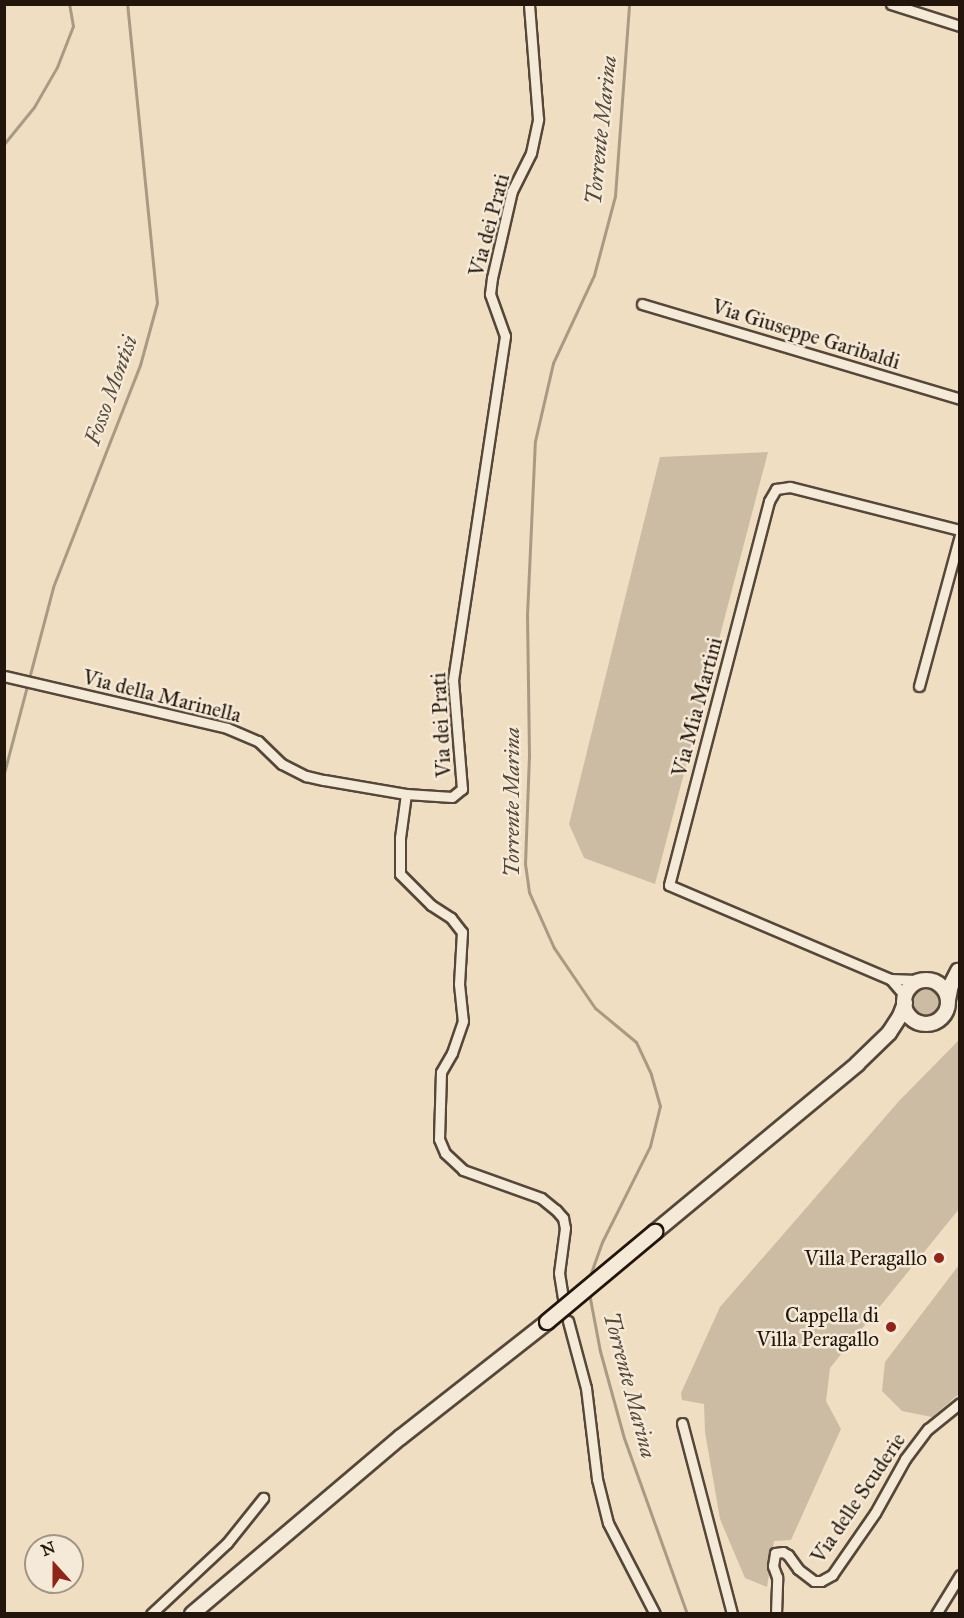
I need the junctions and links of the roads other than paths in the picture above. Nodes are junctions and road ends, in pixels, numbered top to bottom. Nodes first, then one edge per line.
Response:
1 (529, 4) edge
2 (891, 4) edge
3 (960, 26) edge
4 (642, 304) dead end
5 (960, 399) edge
6 (960, 530) edge
7 (960, 535) edge
8 (4, 676) edge
9 (919, 686) dead end
10 (406, 794) junction
11 (959, 971) edge
12 (890, 979) junction
13 (928, 981) junction
14 (905, 999) junction
15 (948, 1000) junction
16 (920, 1023) junction
17 (889, 1033) junction
18 (562, 1297) dead end
19 (568, 1321) dead end
20 (960, 1403) edge
21 (682, 1423) dead end
22 (262, 1498) dead end
23 (960, 1575) edge
24 (151, 1614) edge
25 (192, 1614) edge
26 (655, 1614) edge
27 (732, 1614) edge
28 (776, 1614) edge
29 (936, 1614) edge

1 - 10 street, Via dei Prati
2 - 3 street
4 - 5 street, Via Giuseppe Garibaldi
6 - 12 street, Via Mia Martini
7 - 9 street
8 - 10 street, Via della Marinella
10 - 18 street, Via dei Prati
11 - 13 main road
11 - 15 main road
12 - 13 street, Via Mia Martini
12 - 14 street, Via Mia Martini
13 - 14 main road
13 - 15 main road
14 - 16 main road
14 - 17 main road
15 - 16 main road
16 - 17 main road
17 - 25 main road, bridge
19 - 26 street
20 - 28 street, Via delle Scuderie
21 - 27 street
22 - 24 street
23 - 29 street

